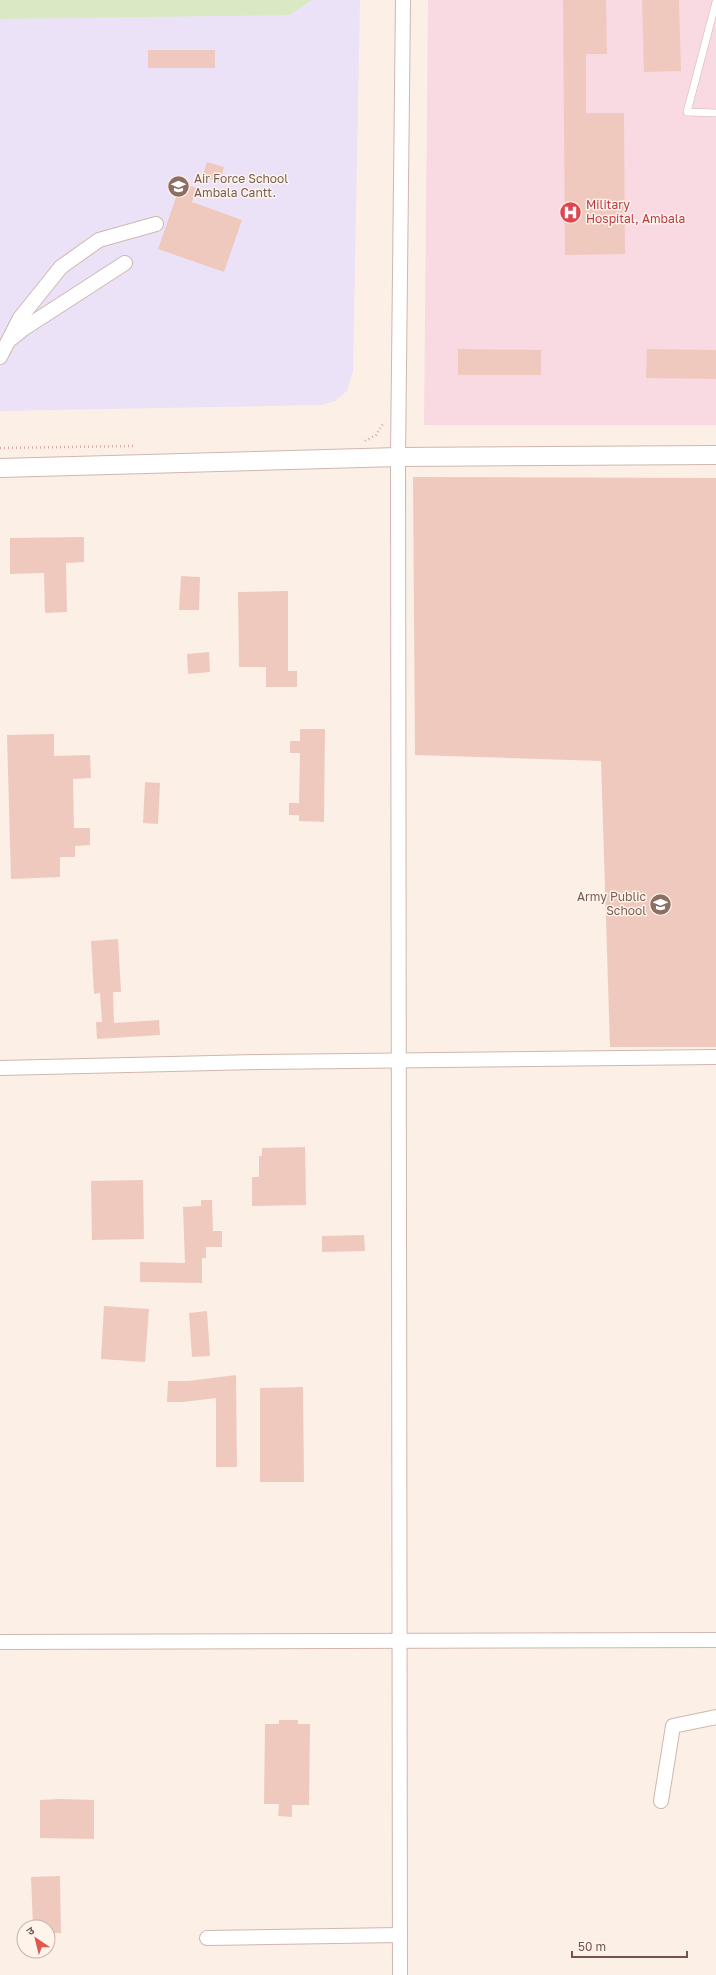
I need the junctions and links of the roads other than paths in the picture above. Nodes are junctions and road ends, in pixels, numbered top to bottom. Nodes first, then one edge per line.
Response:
1 (403, 0) edge
2 (716, 2) edge
3 (716, 113) edge
4 (156, 224) dead end
5 (125, 264) dead end
6 (7, 343) junction
7 (0, 357) edge
8 (716, 455) edge
9 (398, 457) junction
10 (0, 468) edge
11 (716, 1056) edge
12 (399, 1061) junction
13 (0, 1068) edge
14 (716, 1640) edge
15 (401, 1641) junction
16 (0, 1642) edge
17 (716, 1717) edge
18 (661, 1801) dead end
19 (400, 1935) junction
20 (207, 1938) dead end
21 (400, 1975) edge

1 - 9 street
2 - 3 lane
4 - 6 street
5 - 6 street
6 - 7 street
8 - 9 street
9 - 10 street
9 - 12 street
11 - 12 street
12 - 13 street
12 - 15 street
14 - 15 street
15 - 16 street
15 - 19 street
17 - 18 street
19 - 20 street
19 - 21 street

